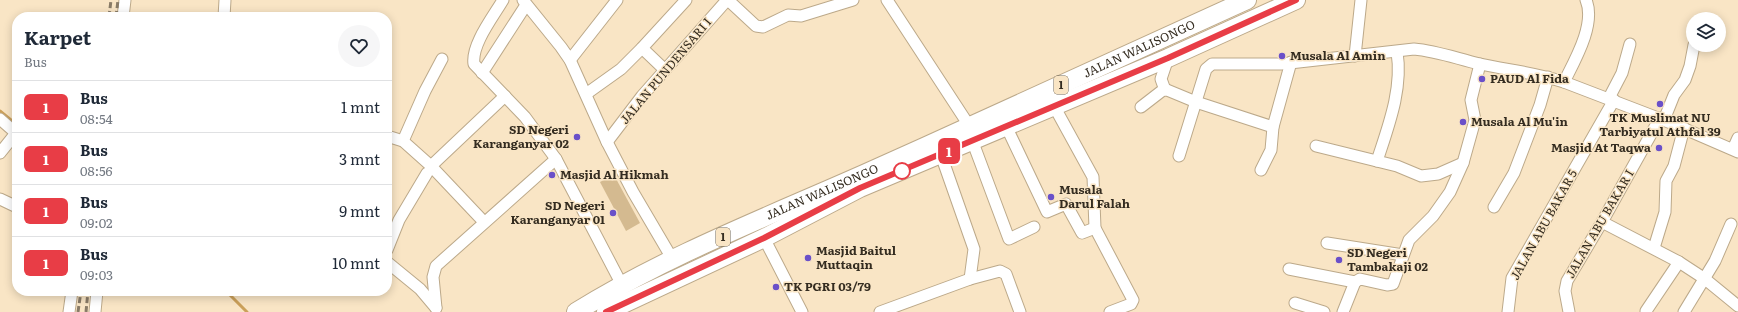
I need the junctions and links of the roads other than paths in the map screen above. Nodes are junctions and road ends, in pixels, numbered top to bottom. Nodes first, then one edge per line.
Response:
1 (124, 0) edge
2 (225, 0) edge
3 (503, 0) edge
4 (617, 0) edge
5 (686, 0) edge
6 (727, 0) edge
7 (852, 0) edge
8 (887, 0) edge
9 (1247, 0) edge
10 (1296, 0) edge
11 (1361, 0) edge
12 (1586, 0) edge
13 (525, 2) edge
14 (123, 12) edge
15 (224, 12) edge
16 (1630, 44) dead end
17 (642, 48) junction
18 (1397, 52) junction
19 (1693, 52) edge
20 (1355, 56) junction
21 (1168, 58) junction
22 (442, 60) dead end
23 (570, 60) junction
24 (1291, 62) junction
25 (1480, 64) junction
26 (665, 70) junction
27 (482, 73) junction
28 (1548, 77) junction
29 (1564, 82) junction
30 (1165, 90) junction
31 (586, 94) junction
32 (505, 96) junction
33 (1611, 99) junction
34 (1196, 102) junction
35 (1054, 106) junction
36 (1141, 107) dead end
37 (1662, 119) junction
38 (0, 120) edge
39 (1006, 126) junction
40 (1273, 127) junction
41 (1684, 128) junction
42 (12, 130) edge
43 (971, 134) junction
44 (12, 138) edge
45 (392, 138) edge
46 (1738, 138) edge
47 (403, 141) junction
48 (607, 142) junction
49 (1316, 146) dead end
50 (1735, 150) edge
51 (0, 153) edge
52 (941, 155) junction
53 (1179, 156) dead end
54 (556, 159) junction
55 (1377, 161) junction
56 (1464, 163) junction
57 (429, 170) junction
58 (1261, 170) dead end
59 (0, 199) edge
60 (12, 205) edge
61 (1494, 208) dead end
62 (484, 222) junction
63 (1602, 222) junction
64 (1731, 224) dead end
65 (1034, 227) dead end
66 (1095, 228) junction
67 (392, 238) edge
68 (764, 238) junction
69 (1327, 243) dead end
70 (1654, 248) junction
71 (1403, 255) junction
72 (672, 260) junction
73 (1679, 262) junction
74 (392, 266) edge
75 (1289, 269) dead end
76 (970, 279) junction
77 (1705, 279) junction
78 (1355, 282) junction
79 (622, 285) junction
80 (71, 296) edge
81 (97, 296) edge
82 (1295, 303) dead end
83 (1738, 306) edge
84 (437, 310) edge
85 (1646, 311) dead end
86 (69, 312) edge
87 (95, 312) edge
88 (576, 312) edge
89 (606, 312) edge
90 (802, 312) edge
91 (880, 312) edge
92 (1020, 312) edge
93 (1110, 312) edge
94 (1324, 312) edge
95 (1343, 312) edge
96 (1508, 312) edge
97 (1569, 312) edge
98 (1684, 312) edge

1 - 14 street
2 - 15 street
3 - 27 street
4 - 23 street
5 - 17 street
6 - 7 street
6 - 26 street, JALAN PUNDENSARI I
8 - 43 street
9 - 43 highway, JALAN WALISONGO / 1
10 - 21 highway, JALAN WALISONGO / 1
11 - 20 street
12 - 29 street
13 - 23 street
13 - 27 street
16 - 33 street, JALAN ABU BAKAR 5
17 - 26 street
17 - 31 street
18 - 20 street
18 - 25 street
18 - 55 street
19 - 37 street, JALAN ABU BAKAR I
20 - 24 street
21 - 30 street
21 - 35 highway, JALAN WALISONGO / 1
22 - 47 street
23 - 31 street
24 - 34 street
24 - 40 street
25 - 28 street
25 - 56 street
26 - 48 street, JALAN PUNDENSARI I
27 - 32 street
28 - 29 street
28 - 61 street
29 - 33 street
30 - 34 street
30 - 36 street
31 - 48 street
32 - 54 street
32 - 57 street
33 - 37 street
33 - 96 street, JALAN ABU BAKAR 5
34 - 40 street
34 - 53 street
35 - 39 highway, JALAN WALISONGO / 1
35 - 66 street
37 - 41 street
37 - 63 street, JALAN ABU BAKAR I
38 - 42 street
39 - 43 highway, JALAN WALISONGO / 1
39 - 66 street
40 - 58 street
41 - 50 street
41 - 70 street
43 - 52 highway, JALAN WALISONGO / 1
43 - 65 street
43 - 72 highway, JALAN WALISONGO / 1
44 - 51 street
45 - 47 street
46 - 50 street
47 - 57 street
48 - 72 street
49 - 55 street
52 - 68 highway, JALAN WALISONGO / 1
52 - 76 street
54 - 62 street
54 - 79 street
55 - 56 street
56 - 71 street
57 - 62 street
57 - 67 street
59 - 60 street
62 - 84 street
63 - 70 street
63 - 97 street, JALAN ABU BAKAR I
64 - 77 street
66 - 93 street
68 - 89 highway, JALAN WALISONGO / 1
68 - 90 street
69 - 71 street
70 - 73 street
71 - 78 street
72 - 79 highway, JALAN WALISONGO / 1
73 - 77 street
73 - 85 street
74 - 84 street
75 - 78 street
76 - 91 street
76 - 92 street
77 - 83 street
77 - 98 street
78 - 95 street
79 - 88 highway, JALAN WALISONGO / 1
80 - 86 street
81 - 87 street
82 - 94 street

